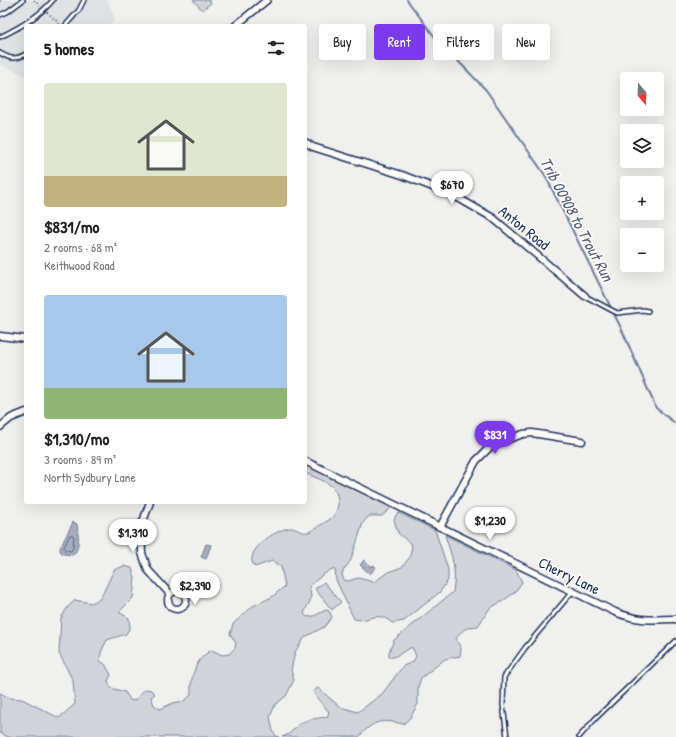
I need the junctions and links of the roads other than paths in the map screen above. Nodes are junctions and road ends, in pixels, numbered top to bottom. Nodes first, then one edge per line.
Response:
1 (23, 0) edge
2 (53, 0) edge
3 (84, 0) edge
4 (267, 0) edge
5 (0, 15) edge
6 (25, 24) edge
7 (67, 24) edge
8 (237, 24) edge
9 (24, 25) edge
10 (0, 37) edge
11 (0, 53) edge
12 (24, 55) edge
13 (307, 143) edge
14 (585, 296) joint
15 (648, 311) dead end
16 (0, 336) edge
17 (24, 339) edge
18 (24, 413) edge
19 (0, 427) edge
20 (582, 441) dead end
21 (307, 462) edge
22 (149, 504) edge
23 (440, 527) junction
24 (572, 592) junction
25 (170, 594) dead end
26 (676, 619) edge
27 (676, 641) edge
28 (507, 737) edge
29 (579, 737) edge

1 - 5 lane
2 - 6 lane
3 - 7 lane
4 - 8 street
9 - 10 lane
11 - 12 lane
13 - 14 street, Anton Road
14 - 15 lane
16 - 17 street
18 - 19 street
20 - 23 street
21 - 23 street, Cherry Lane
22 - 25 street
23 - 24 street, Cherry Lane
24 - 26 street, Cherry Lane
24 - 28 lane
27 - 29 lane

